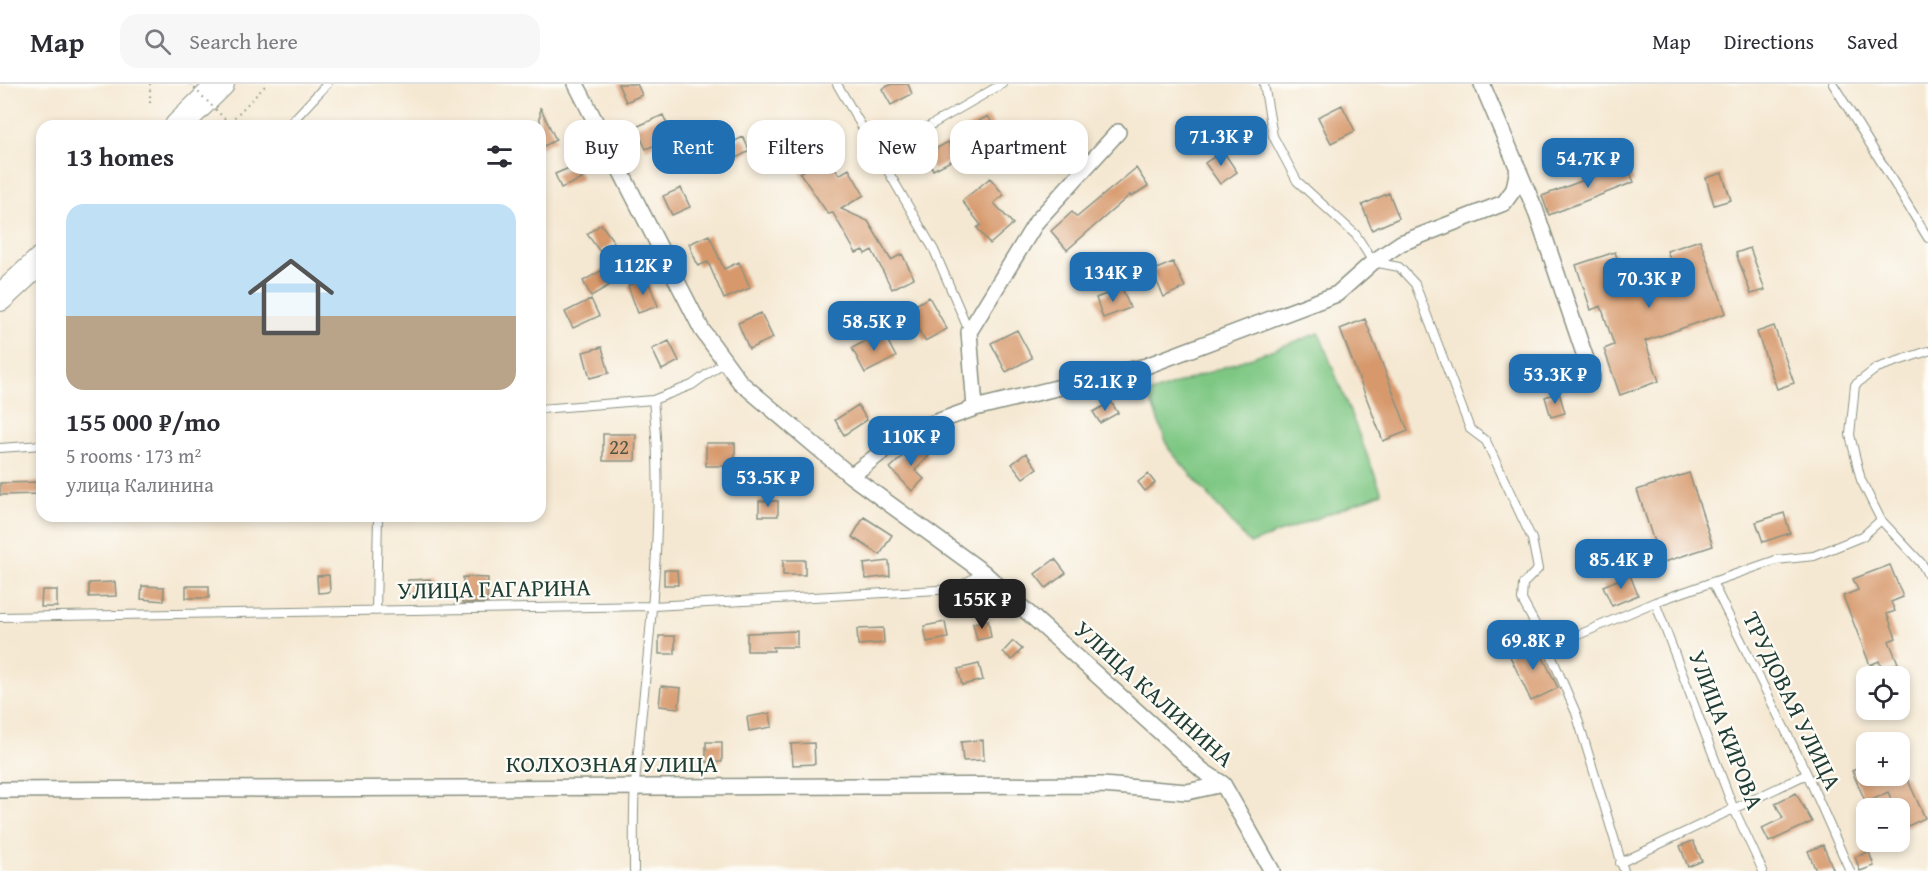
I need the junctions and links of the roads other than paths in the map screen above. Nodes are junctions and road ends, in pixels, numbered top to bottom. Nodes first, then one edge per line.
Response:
1 (220, 84) edge
2 (327, 84) edge
3 (576, 84) edge
4 (837, 84) edge
5 (1002, 84) edge
6 (1264, 84) edge
7 (1482, 84) edge
8 (1833, 84) edge
9 (184, 120) edge
10 (294, 120) edge
11 (858, 120) edge
12 (938, 121) edge
13 (1118, 132) dead end
14 (1518, 168) junction
15 (890, 174) edge
16 (1928, 238) edge
17 (1373, 262) junction
18 (36, 265) edge
19 (0, 298) edge
20 (969, 332) junction
21 (1928, 351) edge
22 (724, 362) junction
23 (1592, 377) dead end
24 (653, 400) junction
25 (975, 408) junction
26 (546, 409) edge
27 (36, 445) edge
28 (0, 448) edge
29 (850, 476) junction
30 (1881, 520) junction
31 (378, 522) edge
32 (983, 572) junction
33 (1928, 575) edge
34 (1712, 582) junction
35 (1655, 602) junction
36 (653, 606) junction
37 (376, 611) junction
38 (0, 617) edge
39 (1548, 648) junction
40 (1807, 774) junction
41 (1222, 784) junction
42 (635, 787) junction
43 (0, 790) edge
44 (1733, 807) junction
45 (1620, 862) junction
46 (634, 871) edge
47 (1272, 871) edge
48 (1624, 871) edge
49 (1763, 871) edge
50 (1850, 871) edge

1 - 9 highway
2 - 10 lane
3 - 22 street, УЛИЦА КАЛИНИНА
4 - 11 lane
5 - 12 lane
6 - 17 lane
7 - 14 street
8 - 16 lane
13 - 20 street
14 - 17 street
14 - 23 street
15 - 20 lane
17 - 25 street
17 - 39 lane
18 - 19 highway
20 - 25 street
21 - 30 lane
22 - 24 lane
22 - 29 street, УЛИЦА КАЛИНИНА
24 - 26 lane
24 - 36 lane
25 - 29 street
27 - 28 lane
29 - 32 street, УЛИЦА КАЛИНИНА
30 - 33 lane
30 - 34 lane
31 - 37 lane
32 - 36 lane, УЛИЦА ГАГАРИНА
32 - 41 street, УЛИЦА КАЛИНИНА
34 - 35 lane
34 - 40 lane, ТРУДОВАЯ УЛИЦА
35 - 39 lane
35 - 44 lane, УЛИЦА КИРОВА
36 - 37 lane, УЛИЦА ГАГАРИНА
36 - 42 lane
37 - 38 lane, УЛИЦА ГАГАРИНА
39 - 45 lane
40 - 44 lane
40 - 50 lane, ТРУДОВАЯ УЛИЦА
41 - 42 street, КОЛХОЗНАЯ УЛИЦА
41 - 47 street, УЛИЦА КАЛИНИНА
42 - 43 street, КОЛХОЗНАЯ УЛИЦА
42 - 46 lane
44 - 45 lane
44 - 49 lane, УЛИЦА КИРОВА
45 - 48 lane

